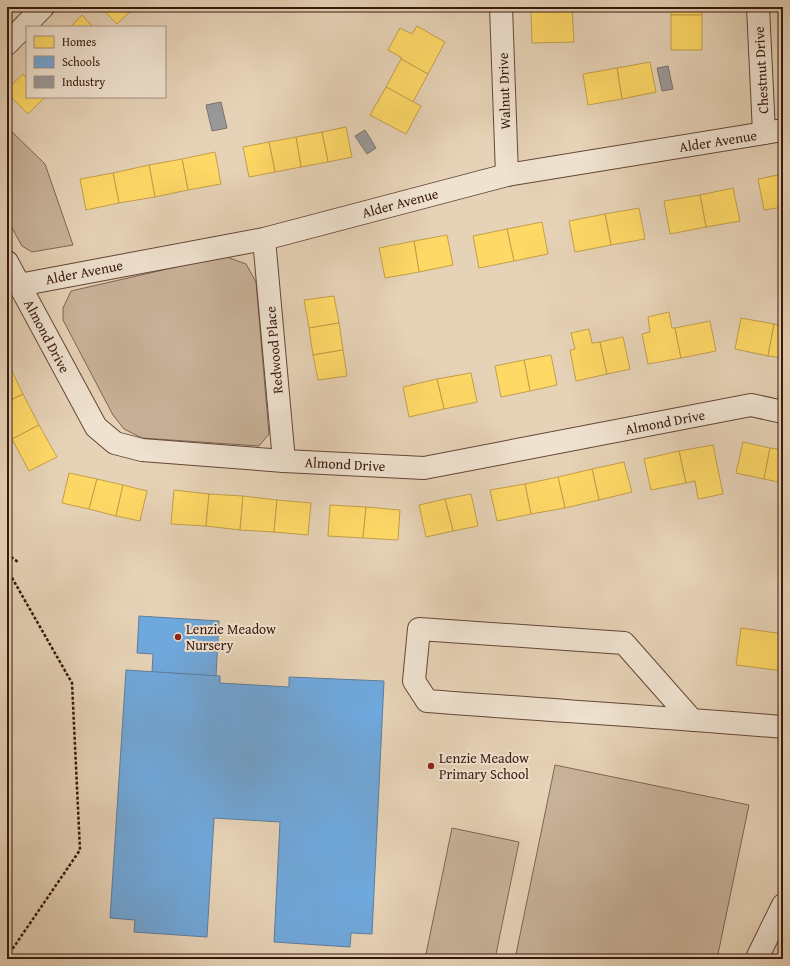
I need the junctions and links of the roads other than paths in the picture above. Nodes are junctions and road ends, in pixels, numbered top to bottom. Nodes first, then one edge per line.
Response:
1 (43, 7) edge
2 (501, 7) edge
3 (758, 7) edge
4 (7, 44) edge
5 (773, 131) edge
6 (506, 175) junction
7 (264, 239) junction
8 (7, 262) edge
9 (20, 284) junction
10 (783, 412) edge
11 (284, 461) junction
12 (692, 720) junction
13 (783, 728) edge
14 (783, 905) edge
15 (758, 956) dead end

1 - 4 street
2 - 6 street, Walnut Drive
3 - 5 street, Chestnut Drive
5 - 6 street, Alder Avenue
6 - 7 street, Alder Avenue
7 - 9 street, Alder Avenue
7 - 11 street, Redwood Place
8 - 9 street, Almond Drive
9 - 11 street, Almond Drive
10 - 11 street, Almond Drive
12 - 12 street
12 - 13 street
14 - 15 street

